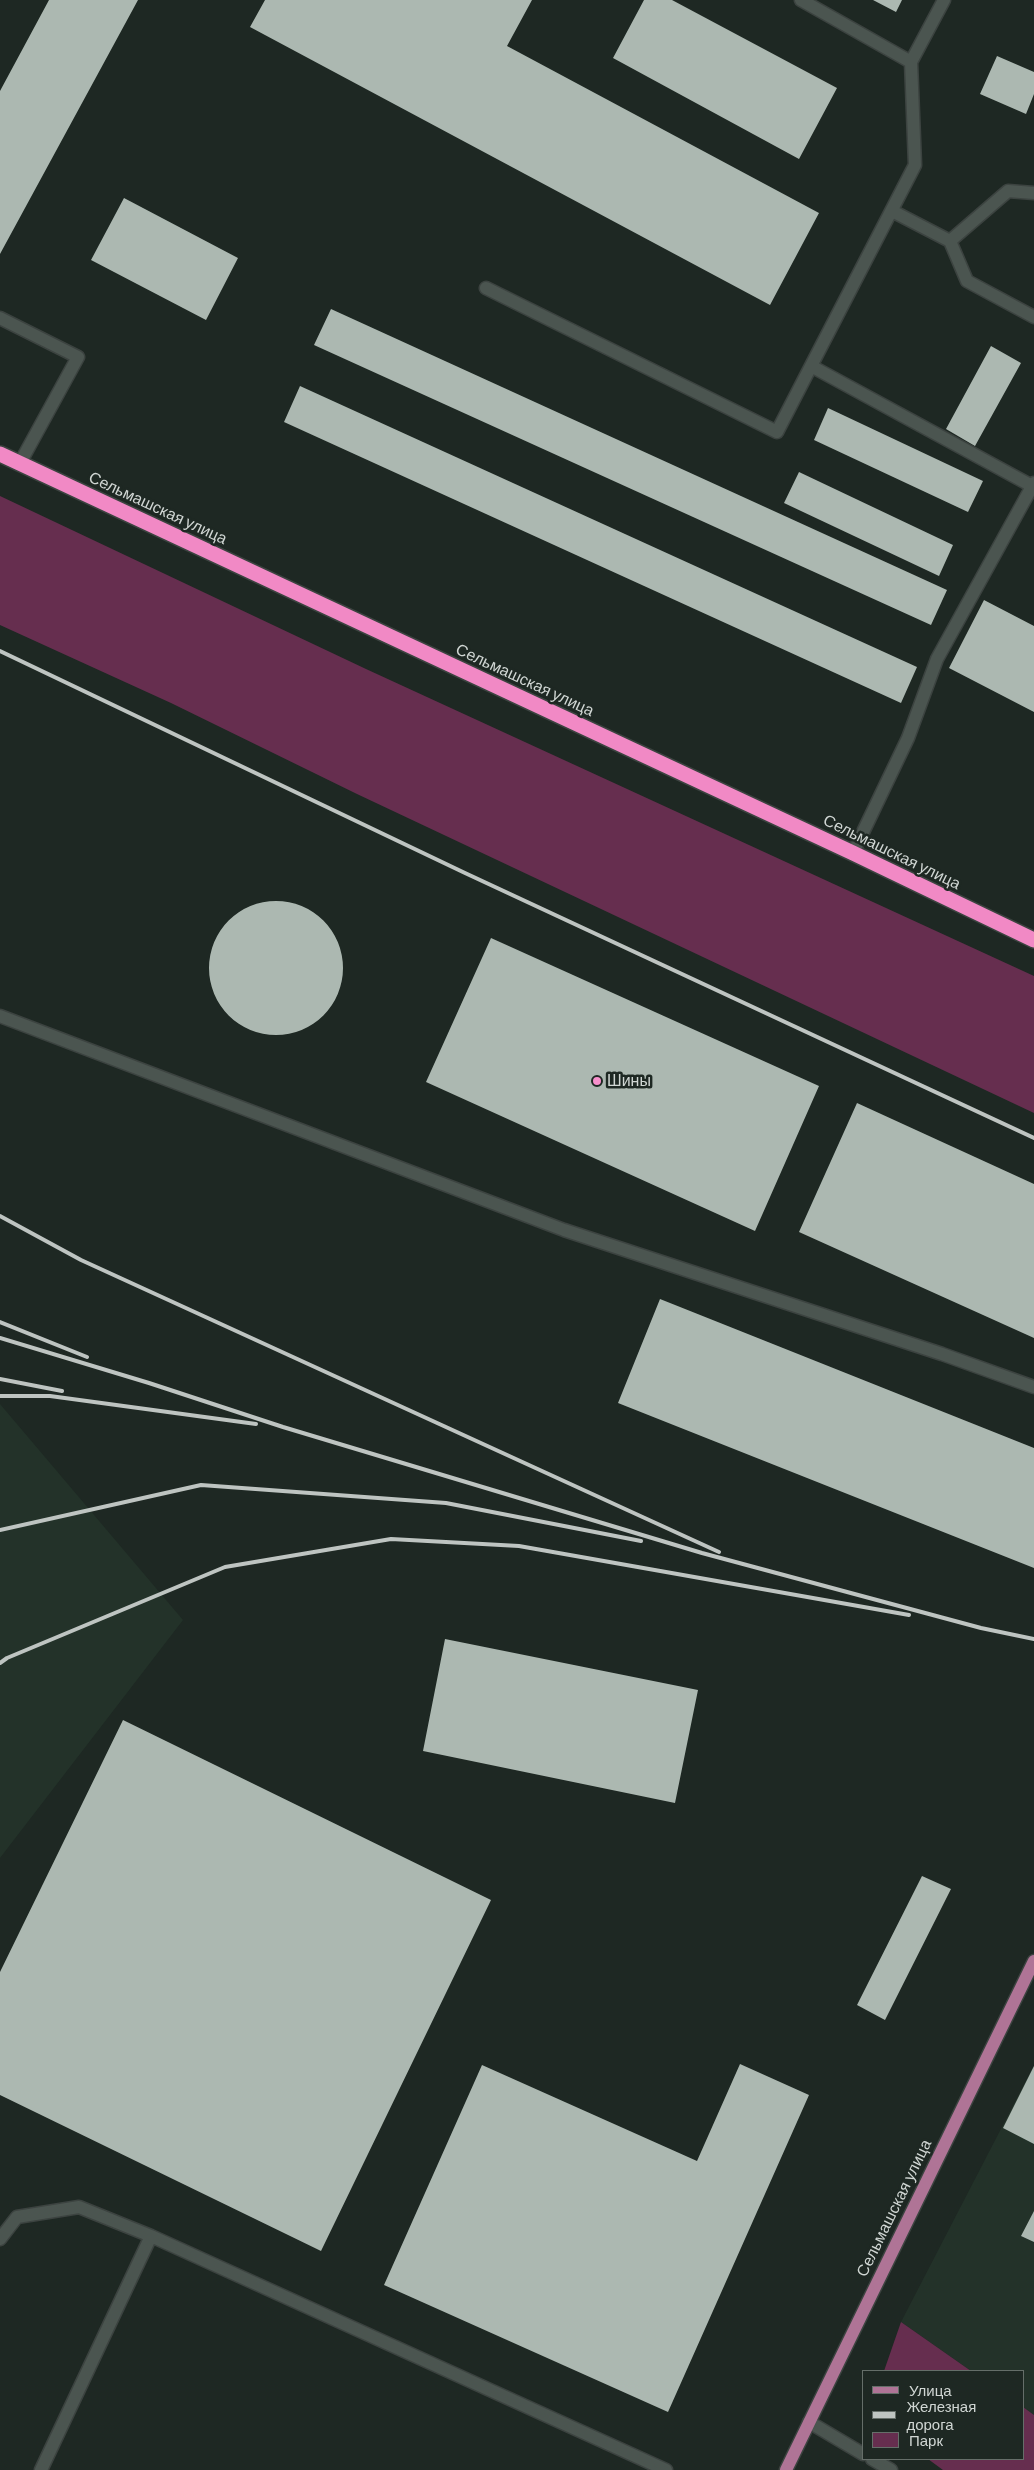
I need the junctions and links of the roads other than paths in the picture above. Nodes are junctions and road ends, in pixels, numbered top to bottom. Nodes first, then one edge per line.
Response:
1 (801, 0) edge
2 (944, 0) edge
3 (912, 62) junction
4 (1034, 193) edge
5 (892, 211) junction
6 (950, 241) junction
7 (486, 288) dead end
8 (1034, 317) edge
9 (0, 318) edge
10 (811, 366) junction
11 (0, 454) edge
12 (20, 463) junction
13 (1033, 485) edge
14 (853, 853) junction
15 (1034, 940) edge
16 (0, 1016) edge
17 (1034, 1387) edge
18 (1034, 1961) edge
19 (151, 2236) junction
20 (0, 2239) edge
21 (809, 2422) junction
22 (862, 2453) edge
23 (874, 2460) edge
24 (40, 2470) edge
25 (666, 2470) edge
26 (786, 2470) edge
27 (891, 2470) edge

1 - 3 street
2 - 3 street
3 - 5 street
4 - 6 street
5 - 6 street
5 - 10 street
6 - 8 street
7 - 10 street
9 - 12 street
10 - 13 street
11 - 12 highway, Сельмашская улица
12 - 14 highway, Сельмашская улица
13 - 14 street
14 - 15 highway, Сельмашская улица
16 - 17 street
18 - 21 main road, Сельмашская улица
19 - 20 street
19 - 24 street
19 - 25 street
21 - 22 street
21 - 26 main road, Сельмашская улица
23 - 27 street

